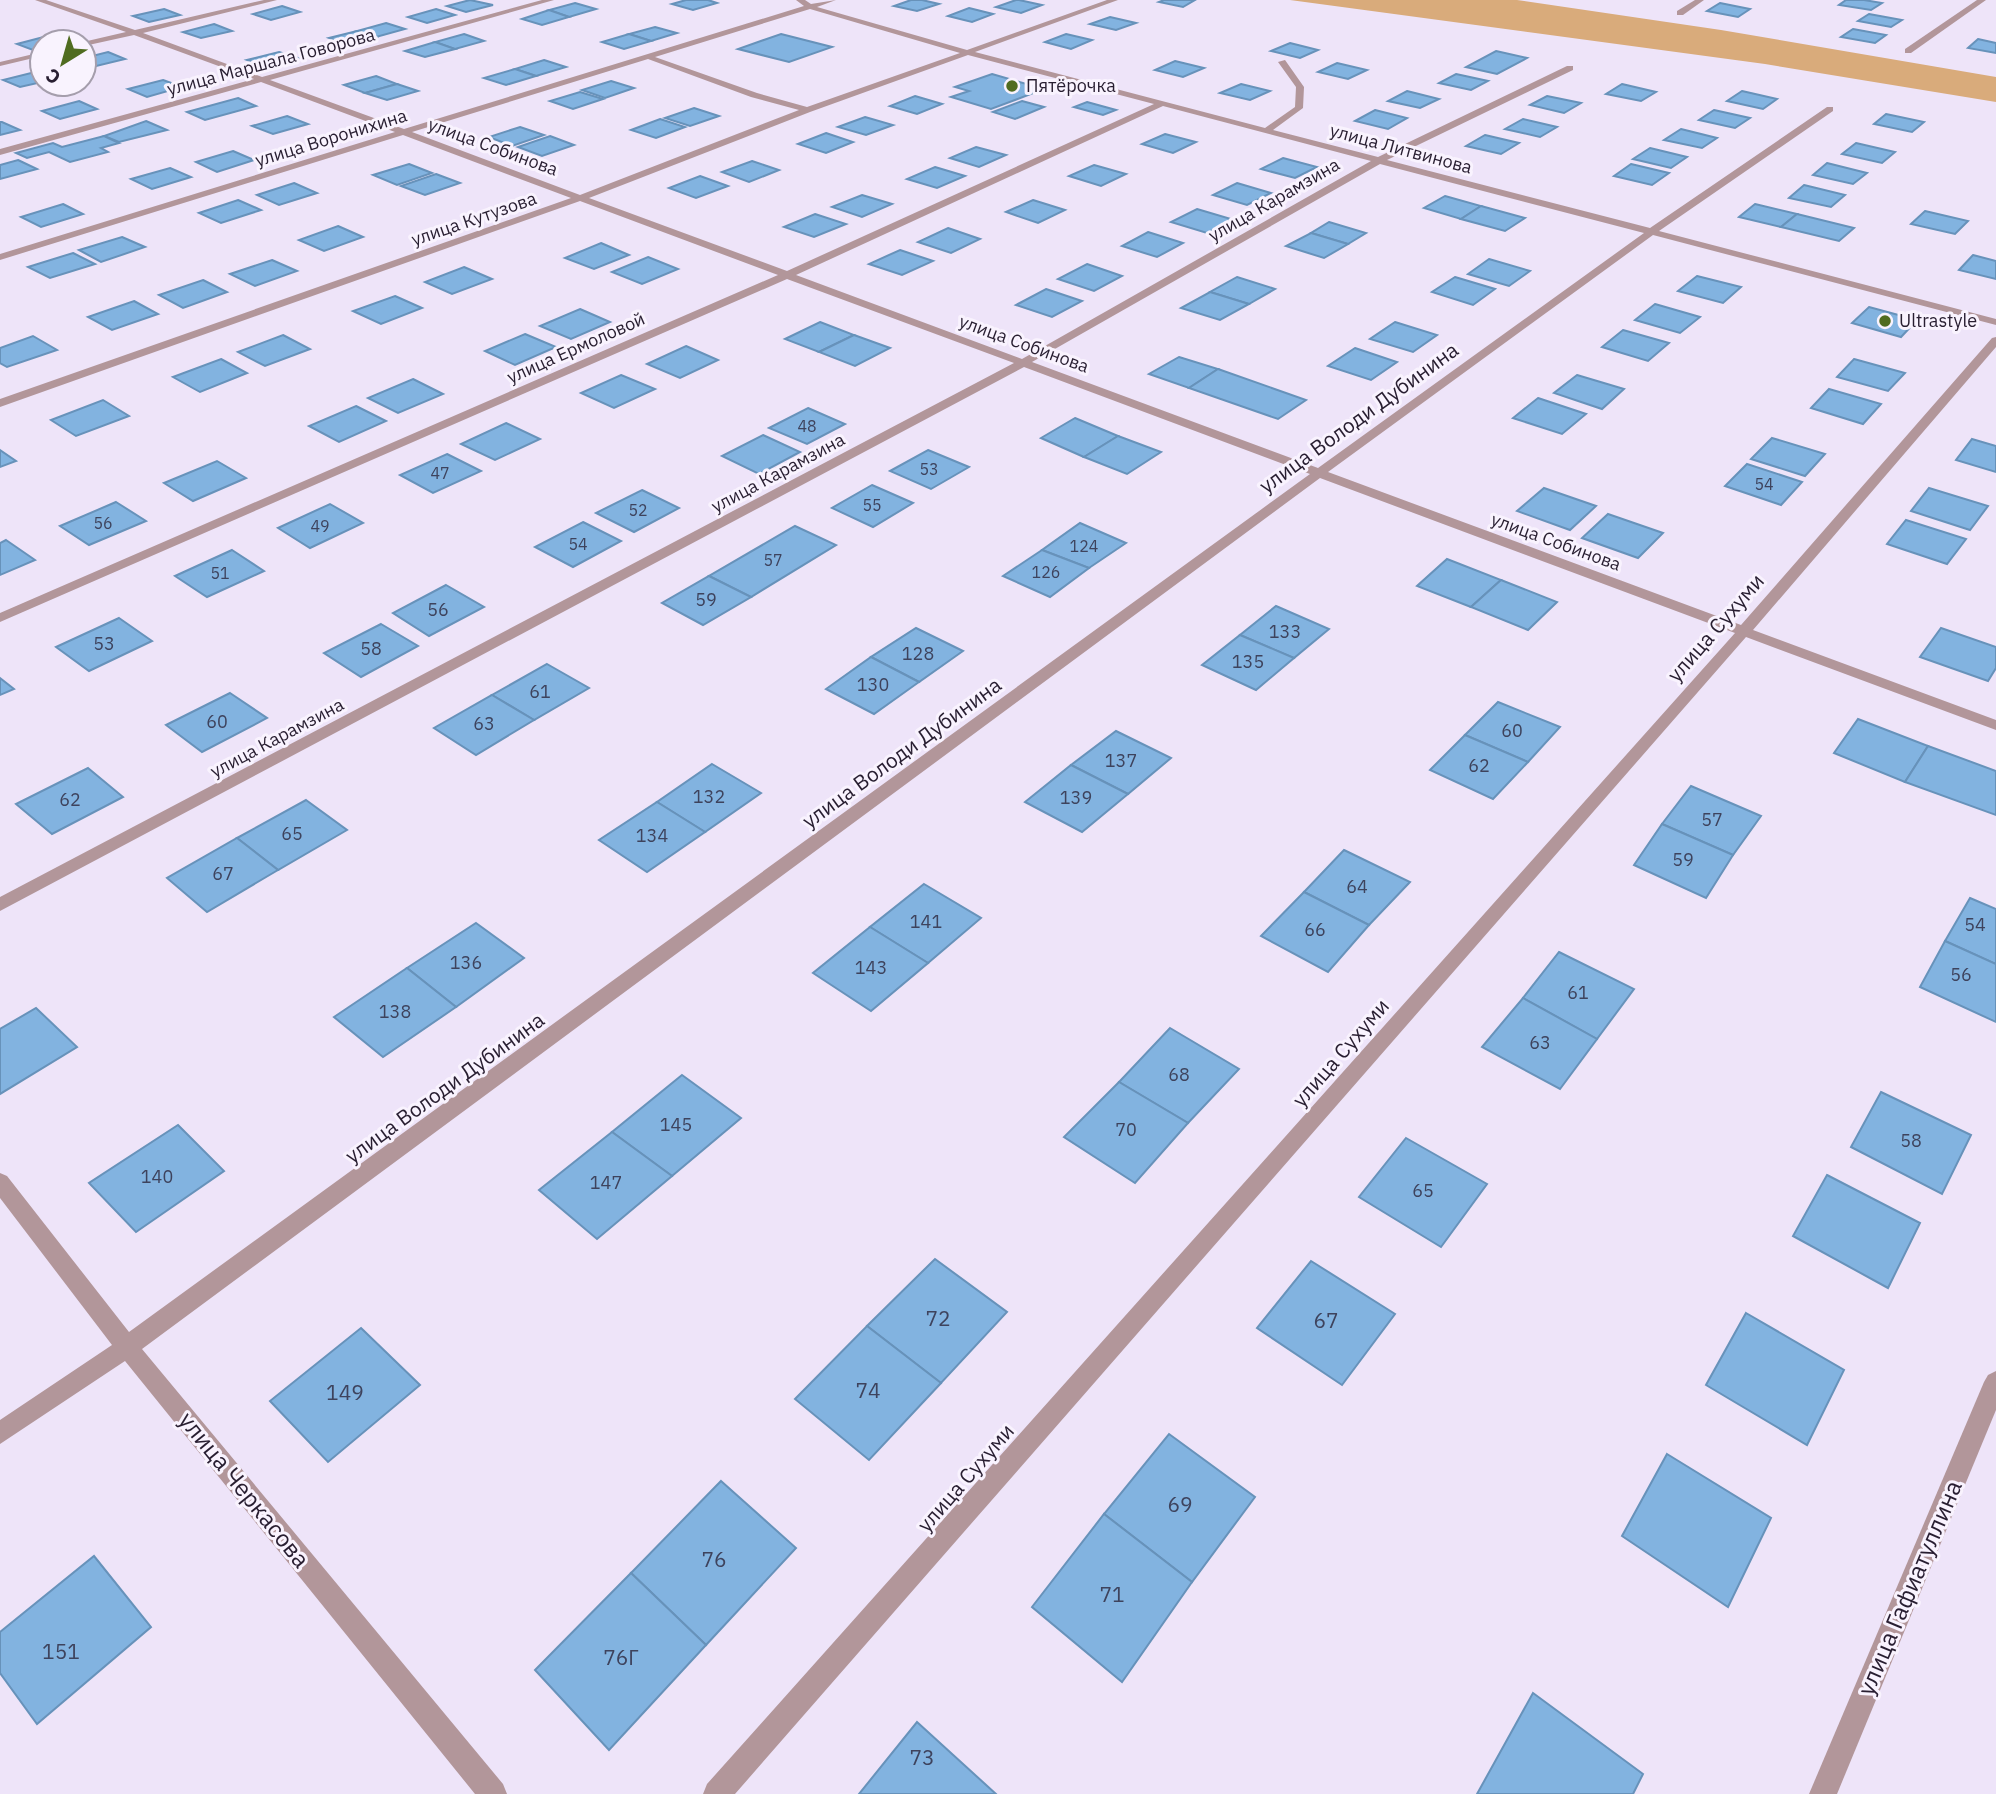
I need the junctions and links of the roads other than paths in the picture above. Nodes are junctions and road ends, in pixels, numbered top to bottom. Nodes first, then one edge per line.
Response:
1 (39, 0) edge
2 (273, 0) edge
3 (550, 0) edge
4 (800, 0) edge
5 (832, 0) edge
6 (1114, 0) edge
7 (1700, 0) edge
8 (1982, 0) edge
9 (810, 7) junction
10 (1680, 13) dead end
11 (134, 32) junction
12 (98, 41) edge
13 (1908, 51) dead end
14 (969, 53) junction
15 (28, 57) edge
16 (648, 57) junction
17 (1282, 62) dead end
18 (0, 64) edge
19 (1570, 68) dead end
20 (265, 81) junction
21 (1163, 103) junction
22 (1830, 109) dead end
23 (807, 110) junction
24 (1268, 130) junction
25 (404, 132) junction
26 (0, 152) edge
27 (1380, 160) junction
28 (580, 198) junction
29 (1651, 232) junction
30 (0, 257) edge
31 (787, 275) junction
32 (1996, 322) edge
33 (1996, 340) edge
34 (1023, 363) junction
35 (0, 403) edge
36 (1319, 473) junction
37 (0, 618) edge
38 (1744, 631) junction
39 (1996, 724) edge
40 (0, 905) edge
41 (0, 1182) edge
42 (127, 1347) junction
43 (1996, 1382) edge
44 (0, 1433) edge
45 (493, 1794) edge
46 (717, 1794) edge
47 (1824, 1794) edge

1 - 11 street, улица Собинова
2 - 11 street
3 - 20 street, улица Маршала Говорова
4 - 9 street, улица Литвинова
5 - 9 street, улица Воронихина
6 - 14 street, улица Кутузова
7 - 10 street
8 - 13 street
9 - 14 street, улица Литвинова
9 - 16 street, улица Воронихина
11 - 12 street
11 - 20 street, улица Собинова
14 - 21 street, улица Литвинова
14 - 23 street, улица Кутузова
15 - 18 street
16 - 23 street
16 - 25 street, улица Воронихина
17 - 24 street
19 - 27 street, улица Карамзина
20 - 25 street, улица Собинова
20 - 26 street, улица Маршала Говорова
21 - 24 street, улица Литвинова
21 - 31 street, улица Ермоловой
22 - 29 street, улица Володи Дубинина
23 - 28 street, улица Кутузова
24 - 27 street, улица Литвинова
25 - 28 street, улица Собинова
25 - 30 street, улица Воронихина
27 - 29 street, улица Литвинова
27 - 34 street, улица Карамзина
28 - 31 street, улица Собинова
28 - 35 street, улица Кутузова
29 - 32 street, улица Литвинова
29 - 36 street, улица Володи Дубинина
31 - 34 street, улица Собинова
31 - 37 street, улица Ермоловой
33 - 38 street, улица Сухуми
34 - 36 street, улица Собинова
34 - 40 street, улица Карамзина
36 - 38 street, улица Собинова
36 - 42 street, улица Володи Дубинина
38 - 39 street, улица Собинова
38 - 46 street, улица Сухуми
41 - 42 street, улица Черкасова
42 - 44 street, улица Володи Дубинина
42 - 45 street, улица Черкасова
43 - 47 street, улица Гафиатуллина

